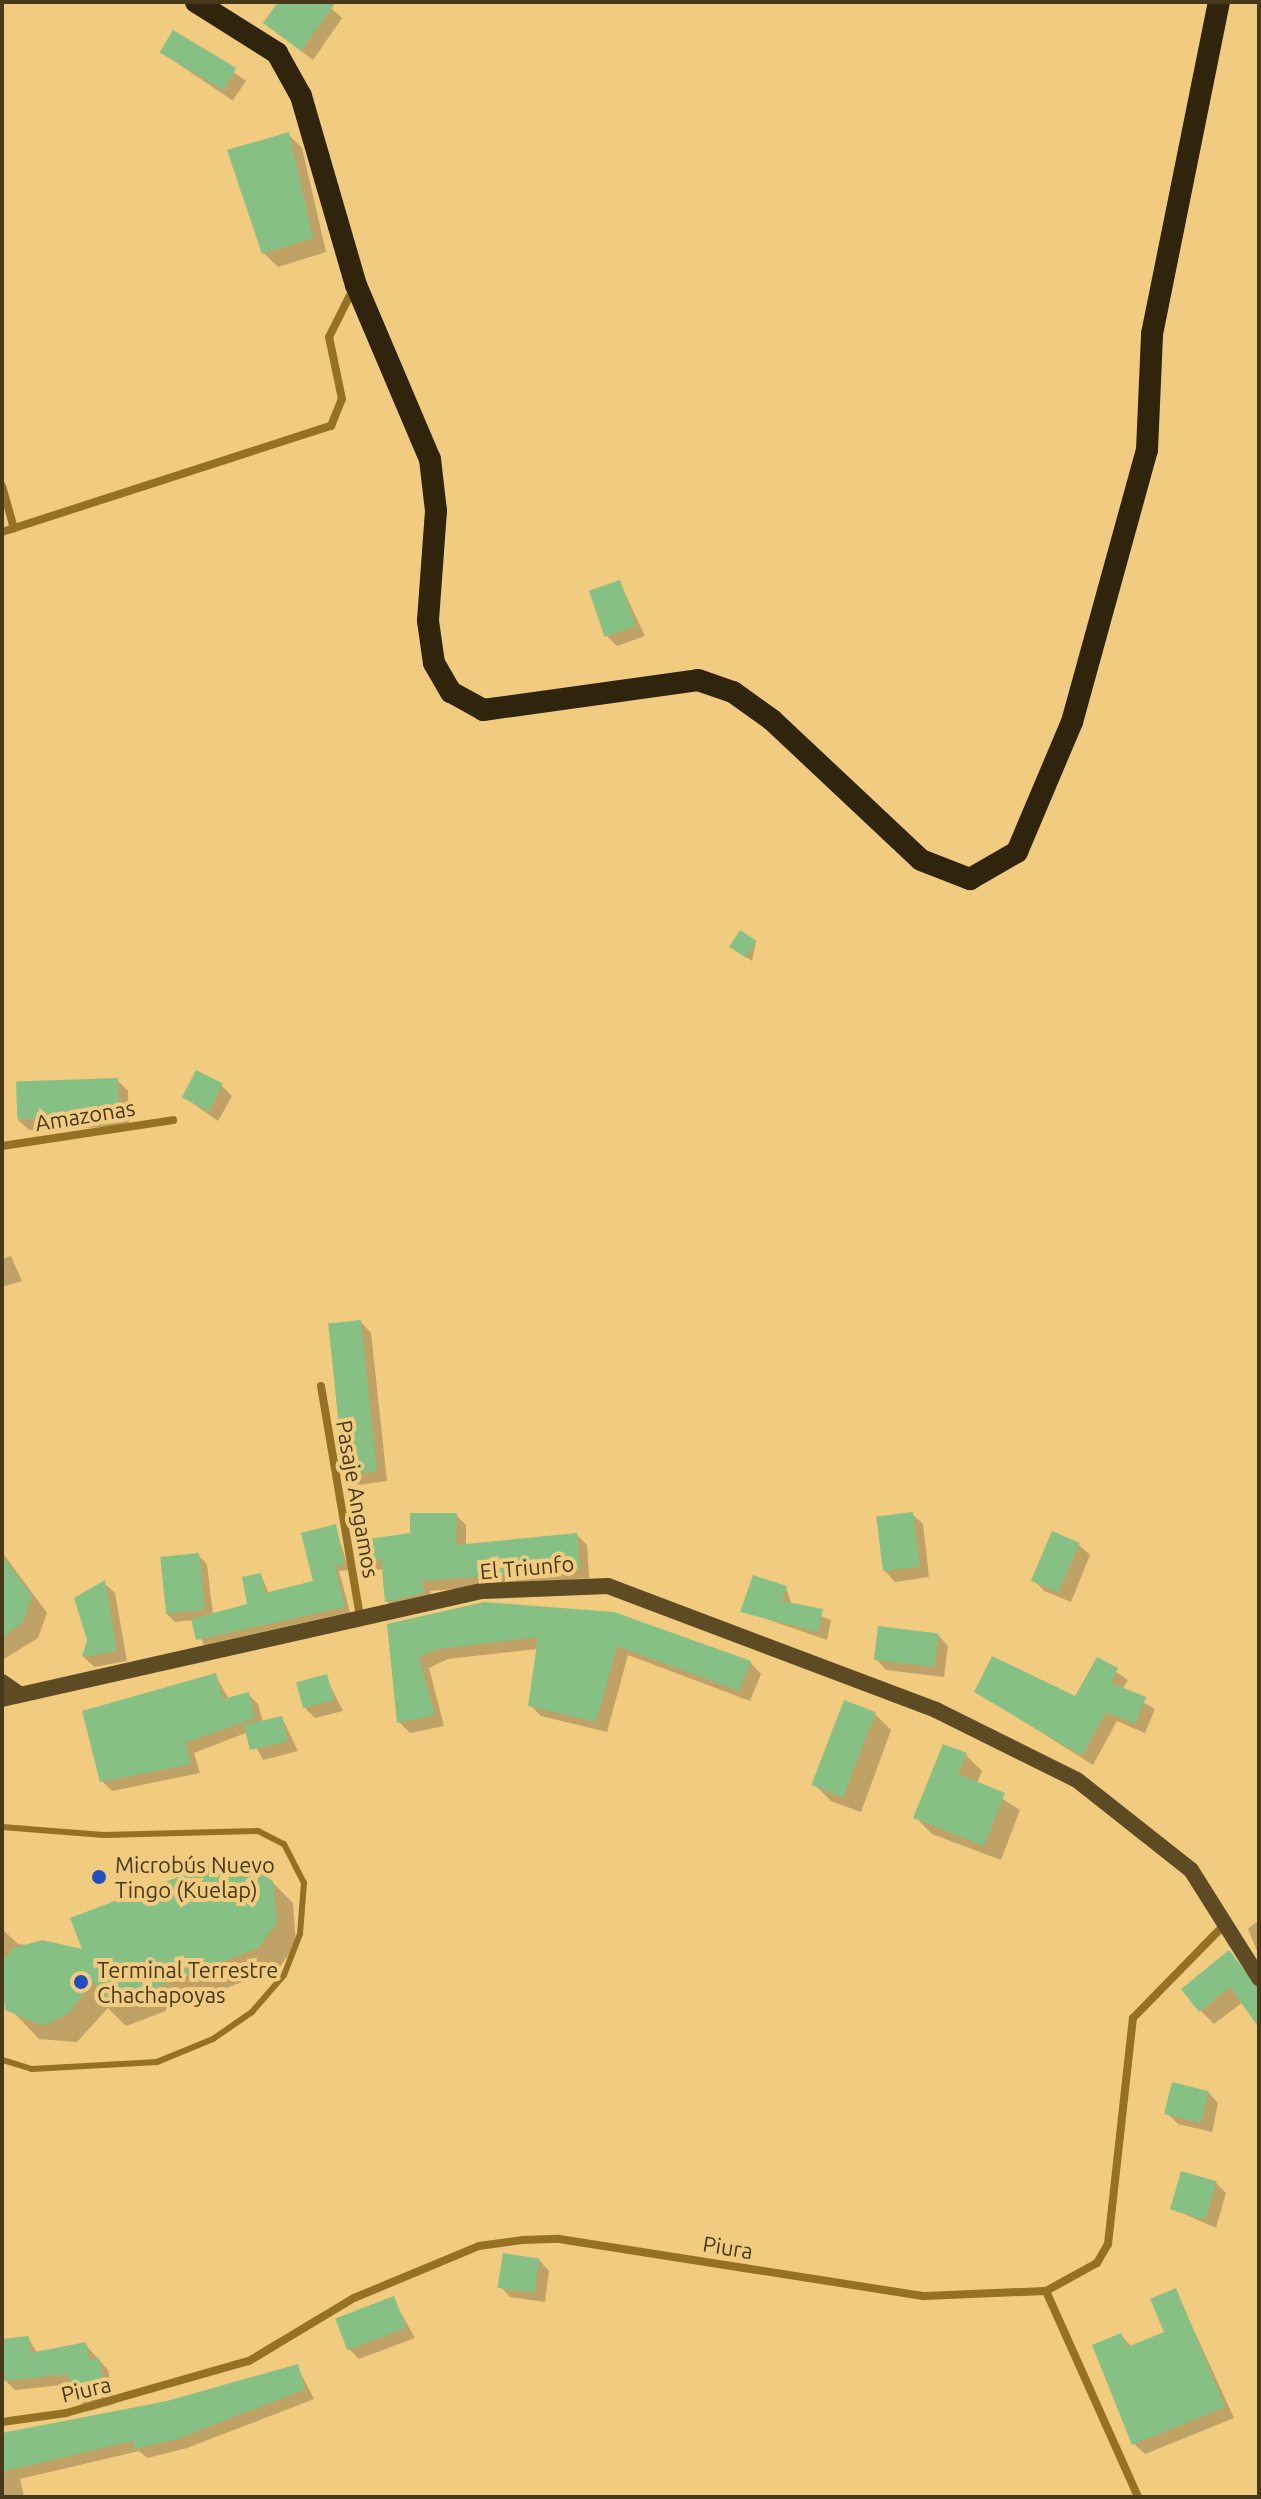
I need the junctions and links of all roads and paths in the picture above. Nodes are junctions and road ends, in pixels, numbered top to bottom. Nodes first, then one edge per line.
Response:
1 (196, 2) edge
2 (1219, 2) edge
3 (356, 285) junction
4 (2, 486) edge
5 (14, 528) junction
6 (2, 532) edge
7 (173, 1120) dead end
8 (2, 1146) edge
9 (321, 1386) dead end
10 (360, 1617) junction
11 (2, 1682) edge
12 (19, 1694) junction
13 (2, 1699) edge
14 (2, 1827) edge
15 (1223, 1926) junction
16 (1259, 1978) edge
17 (2, 2060) edge
18 (1046, 2291) junction
19 (2, 2422) edge
20 (1138, 2497) edge

1 - 3 highway
2 - 3 highway
3 - 5 street
4 - 5 street
5 - 6 street
7 - 8 street, Amazonas
9 - 10 street, Pasaje Angamos
10 - 12 main road, El Triunfo
10 - 15 main road, El Triunfo
11 - 12 main road
12 - 13 main road, El Triunfo
14 - 17 lane
15 - 16 main road, El Triunfo
15 - 18 street, Piura
18 - 19 street, Piura
18 - 20 street

